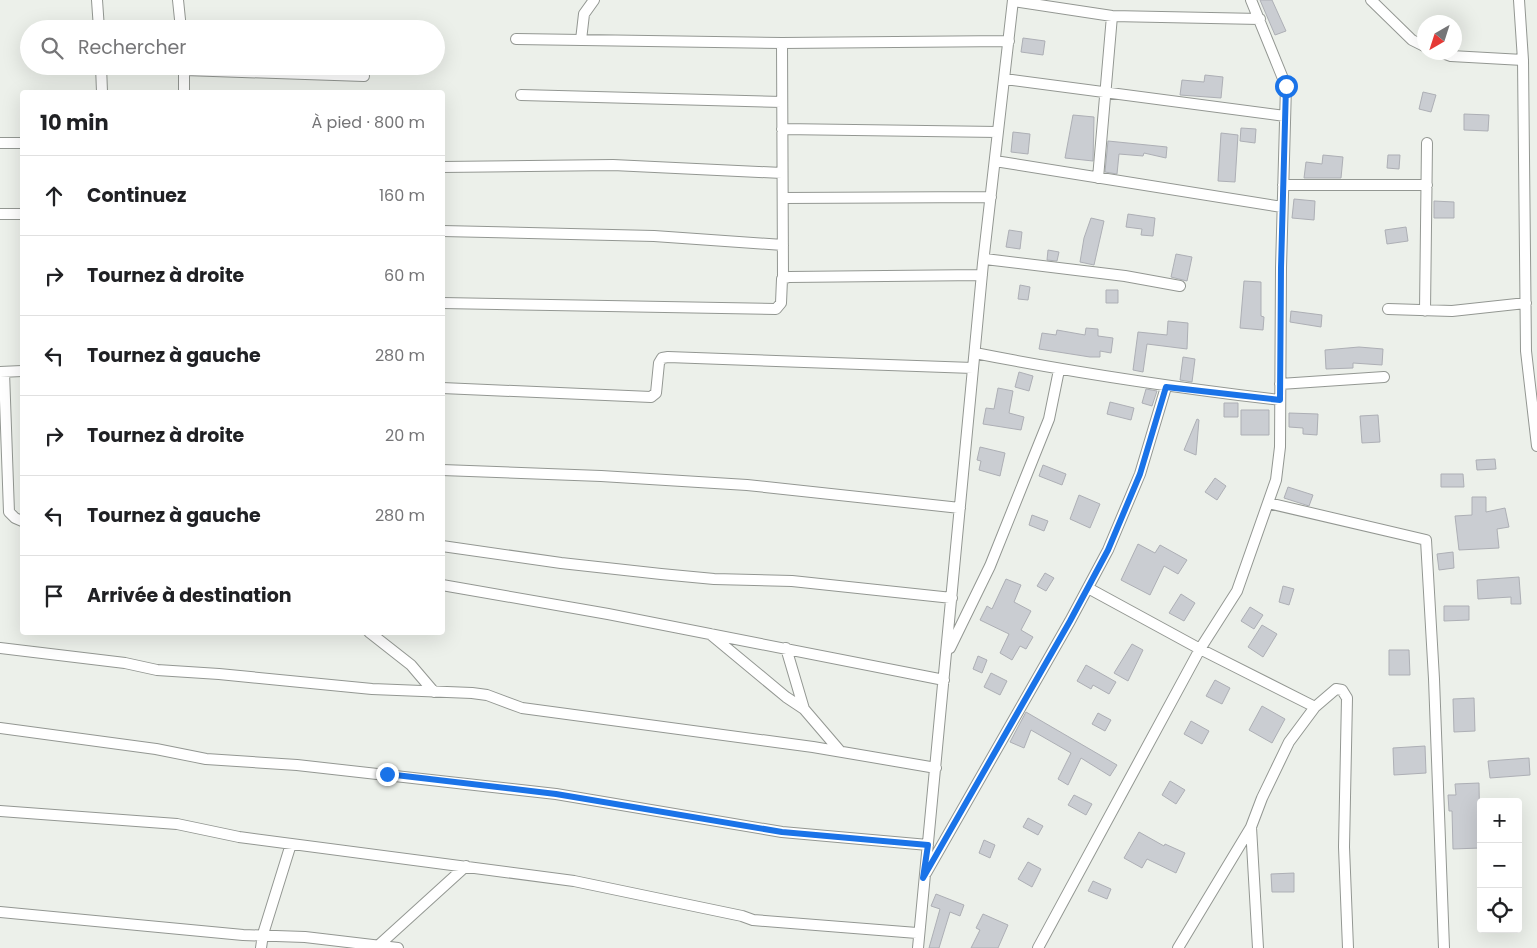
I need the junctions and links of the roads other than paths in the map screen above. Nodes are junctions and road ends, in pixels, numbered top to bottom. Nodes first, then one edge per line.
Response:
1 (97, 0) edge
2 (178, 0) edge
3 (594, 0) edge
4 (1013, 0) edge
5 (1252, 0) edge
6 (1371, 0) edge
7 (1519, 0) edge
8 (1112, 16) junction
9 (98, 20) edge
10 (180, 20) edge
11 (1260, 20) junction
12 (516, 39) dead end
13 (581, 40) junction
14 (1009, 41) junction
15 (1417, 42) edge
16 (782, 43) junction
17 (1462, 57) edge
18 (1523, 60) junction
19 (101, 75) edge
20 (184, 75) edge
21 (342, 75) edge
22 (364, 76) dead end
23 (1005, 79) junction
24 (102, 90) edge
25 (184, 90) edge
26 (1106, 93) junction
27 (521, 95) dead end
28 (782, 102) junction
29 (1285, 116) junction
30 (782, 129) junction
31 (998, 132) junction
32 (0, 143) edge
33 (20, 143) edge
34 (1427, 143) dead end
35 (995, 161) junction
36 (445, 167) edge
37 (782, 173) junction
38 (1098, 178) junction
39 (1283, 185) junction
40 (1427, 185) junction
41 (991, 197) junction
42 (782, 198) junction
43 (1282, 206) junction
44 (0, 214) edge
45 (20, 214) edge
46 (445, 231) edge
47 (783, 245) junction
48 (984, 259) junction
49 (982, 274) junction
50 (783, 278) junction
51 (1180, 286) dead end
52 (445, 303) edge
53 (1526, 303) junction
54 (1388, 309) dead end
55 (1425, 311) junction
56 (975, 353) junction
57 (973, 368) junction
58 (1059, 370) junction
59 (20, 371) edge
60 (2, 372) edge
61 (1384, 377) dead end
62 (1280, 384) junction
63 (1166, 387) junction
64 (445, 388) edge
65 (1280, 400) junction
66 (1537, 446) edge
67 (445, 470) edge
68 (1268, 503) junction
69 (960, 508) junction
70 (20, 519) edge
71 (445, 546) edge
72 (445, 586) edge
73 (1088, 588) junction
74 (952, 598) junction
75 (709, 634) junction
76 (373, 635) edge
77 (0, 648) edge
78 (786, 648) junction
79 (1200, 649) junction
80 (947, 653) junction
81 (944, 680) junction
82 (434, 692) junction
83 (1315, 707) junction
84 (804, 710) junction
85 (0, 728) edge
86 (840, 751) junction
87 (936, 768) junction
88 (0, 811) edge
89 (1251, 827) junction
90 (291, 844) junction
91 (928, 845) junction
92 (466, 866) junction
93 (923, 878) junction
94 (0, 912) edge
95 (917, 933) junction
96 (263, 934) junction
97 (379, 945) junction
98 (368, 946) edge
99 (261, 948) edge
100 (398, 948) edge
101 (918, 948) edge
102 (1038, 948) edge
103 (1178, 948) edge
104 (1258, 948) edge
105 (1348, 948) edge
106 (1444, 948) edge

1 - 9 street
2 - 10 street
3 - 13 street
4 - 8 street
4 - 14 street
5 - 11 street
6 - 15 street
7 - 18 street
8 - 11 street
8 - 26 street
11 - 29 street
12 - 13 street
13 - 16 street
14 - 16 street
14 - 23 street
16 - 28 street
17 - 18 street
18 - 53 street
19 - 24 street
20 - 25 street
21 - 22 street
23 - 26 street
23 - 31 street
26 - 29 street
26 - 38 street
27 - 28 street
28 - 30 street
29 - 39 street
30 - 31 street
30 - 37 street
31 - 35 street
32 - 33 street
34 - 40 street
35 - 38 street
35 - 41 street
36 - 37 street
37 - 42 street
38 - 43 street
39 - 40 street
39 - 43 street
40 - 55 street
41 - 42 street
41 - 48 street
42 - 47 street
43 - 62 street
44 - 45 street
46 - 47 street
47 - 50 street
48 - 49 street
48 - 51 street
49 - 50 street
49 - 56 street
50 - 52 street
53 - 55 street
53 - 66 street
54 - 55 street
56 - 57 street
56 - 58 street
57 - 64 street
57 - 69 street
58 - 63 street
58 - 80 street
59 - 60 street
60 - 70 street
61 - 62 street
62 - 65 street
63 - 65 street
63 - 73 street
65 - 68 street
67 - 69 street
68 - 79 street
68 - 106 street
69 - 74 street
71 - 74 street
72 - 75 street
73 - 79 street
73 - 93 street
74 - 80 street
75 - 78 street
75 - 84 street
76 - 82 street
77 - 82 street
78 - 81 street
78 - 84 street
79 - 83 street
79 - 102 street
80 - 81 street
81 - 87 street
82 - 86 street
83 - 89 street
83 - 105 street
84 - 86 street
85 - 91 street
86 - 87 street
87 - 91 street
88 - 90 street
89 - 103 street
89 - 104 street
90 - 92 street
90 - 96 street
91 - 93 street
92 - 95 street
92 - 97 street
93 - 95 street
94 - 96 street
95 - 101 street
96 - 98 street
96 - 99 street
97 - 98 street
97 - 100 street

